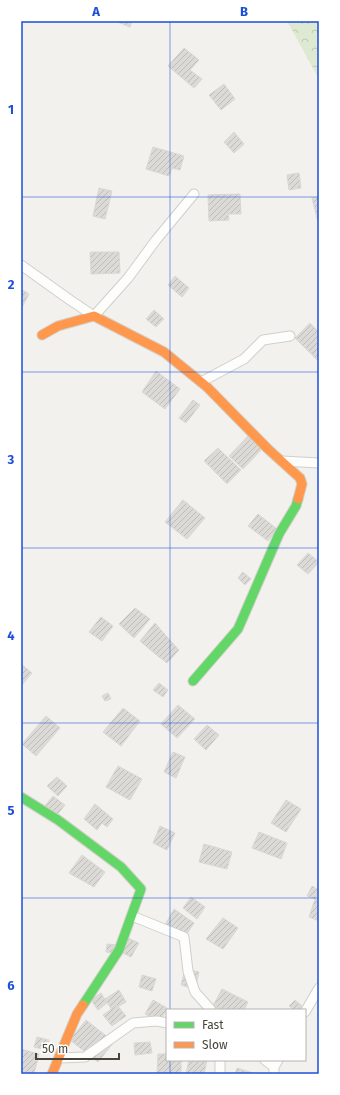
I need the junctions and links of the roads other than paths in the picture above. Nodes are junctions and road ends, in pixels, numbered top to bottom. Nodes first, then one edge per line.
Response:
1 (194, 194) dead end
2 (21, 265) edge
3 (94, 316) junction
4 (42, 335) dead end
5 (290, 336) dead end
6 (201, 382) junction
7 (282, 461) junction
8 (319, 463) edge
9 (192, 681) dead end
10 (21, 797) edge
11 (132, 916) junction
12 (319, 988) edge
13 (210, 1009) edge
14 (306, 1010) edge
15 (166, 1023) edge
16 (59, 1058) junction
17 (220, 1061) edge
18 (266, 1061) edge
19 (275, 1067) edge
20 (52, 1074) edge
21 (220, 1074) edge

1 - 3 street
2 - 3 street
3 - 4 street
3 - 6 street
5 - 6 street
6 - 7 street
7 - 8 street
7 - 9 street
10 - 11 street
11 - 13 street
11 - 16 street
12 - 14 street
15 - 16 street
16 - 20 street
17 - 21 street
18 - 19 street

